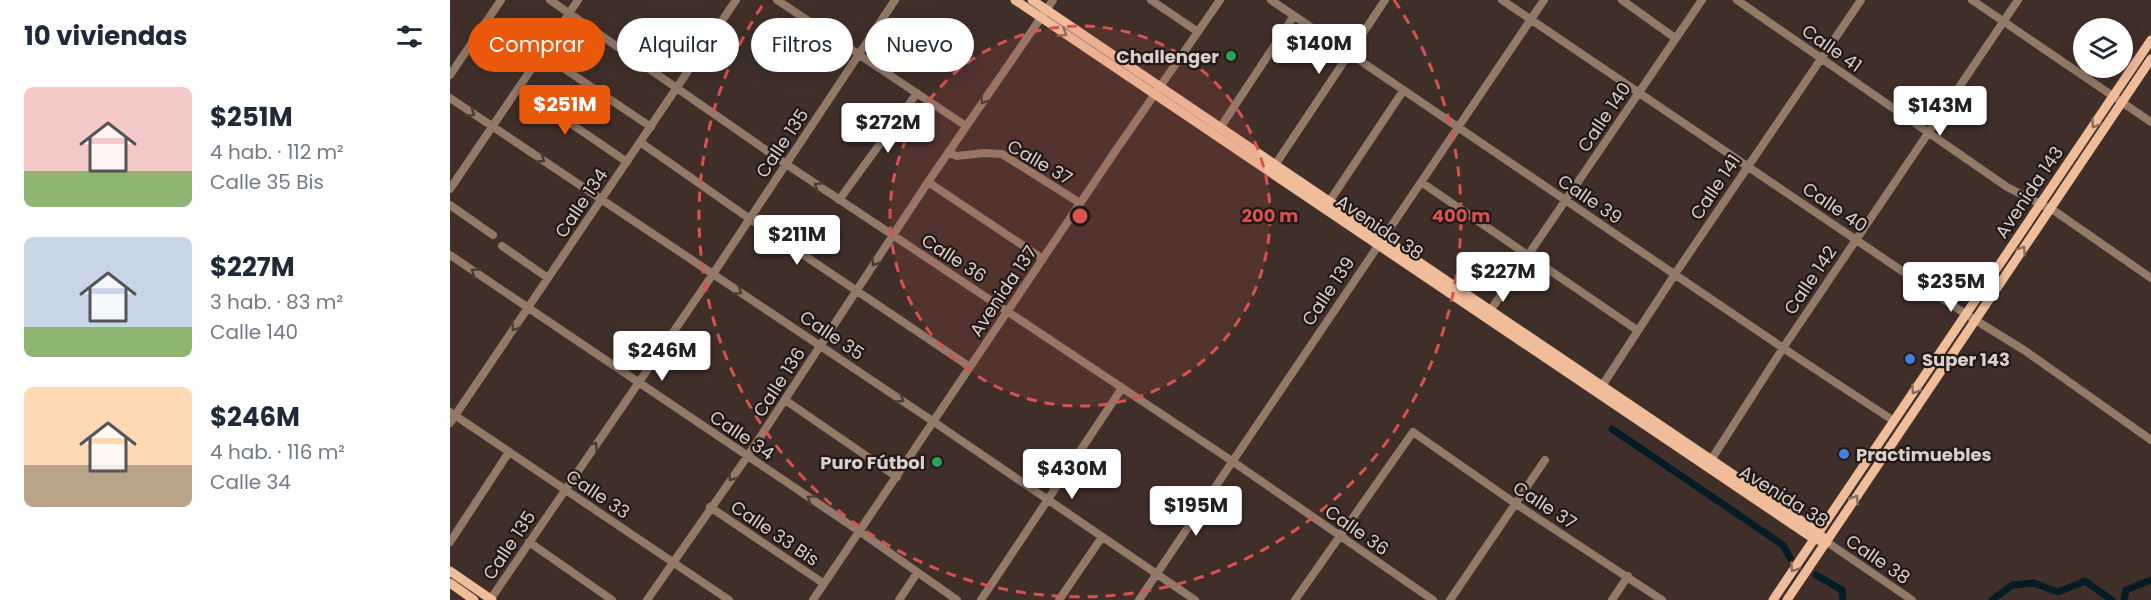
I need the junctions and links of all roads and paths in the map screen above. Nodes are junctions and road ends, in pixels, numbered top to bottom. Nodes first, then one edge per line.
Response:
1 (501, 0) edge
2 (550, 0) edge
3 (578, 0) edge
4 (736, 0) edge
5 (777, 0) edge
6 (895, 0) edge
7 (1015, 0) edge
8 (1032, 0) edge
9 (1053, 0) edge
10 (1151, 0) edge
11 (1220, 0) edge
12 (1271, 0) edge
13 (1385, 0) edge
14 (1502, 0) edge
15 (1544, 0) edge
16 (1622, 0) edge
17 (1702, 0) edge
18 (1737, 0) edge
19 (1861, 0) edge
20 (1972, 0) edge
21 (2018, 0) edge
22 (570, 13) junction
23 (1043, 14) junction
24 (1294, 16) junction
25 (566, 18) edge
26 (1530, 20) junction
27 (2003, 21) junction
28 (1198, 32) junction
29 (1676, 38) junction
30 (2151, 40) edge
31 (1349, 52) junction
32 (860, 54) junction
33 (1821, 58) junction
34 (2151, 58) edge
35 (529, 72) edge
36 (569, 72) edge
37 (450, 75) edge
38 (519, 88) junction
39 (676, 89) junction
40 (1157, 90) junction
41 (1403, 91) junction
42 (917, 93) junction
43 (1638, 93) junction
44 (450, 98) edge
45 (2117, 99) junction
46 (2151, 122) edge
47 (966, 126) junction
48 (492, 127) junction
49 (651, 127) junction
50 (1220, 128) junction
51 (1459, 128) junction
52 (1928, 132) junction
53 (640, 142) junction
54 (948, 153) junction
55 (627, 162) junction
56 (786, 164) junction
57 (1275, 165) junction
58 (1748, 166) junction
59 (928, 182) junction
60 (1421, 182) junction
61 (450, 189) edge
62 (602, 199) junction
63 (839, 200) junction
64 (1566, 200) junction
65 (1329, 202) junction
66 (1080, 203) junction
67 (450, 205) edge
68 (2046, 206) junction
69 (750, 219) junction
70 (493, 235) dead end
71 (892, 236) junction
72 (1856, 240) junction
73 (1380, 241) junction
74 (502, 246) dead end
75 (450, 255) edge
76 (1528, 255) junction
77 (1043, 259) junction
78 (713, 274) junction
79 (1674, 274) junction
80 (548, 278) junction
81 (2151, 278) edge
82 (857, 290) junction
83 (529, 307) junction
84 (1007, 311) junction
85 (1490, 311) junction
86 (1971, 317) junction
87 (1637, 330) junction
88 (820, 346) junction
89 (1783, 348) junction
90 (970, 367) junction
91 (639, 382) junction
92 (1122, 388) junction
93 (1600, 390) junction
94 (785, 400) junction
95 (453, 414) edge
96 (1894, 421) junction
97 (934, 422) junction
98 (450, 423) edge
99 (2151, 440) edge
100 (509, 452) junction
101 (747, 457) junction
102 (1545, 460) dead end
103 (1711, 460) junction
104 (1232, 461) junction
105 (897, 477) junction
106 (564, 489) junction
107 (1049, 500) junction
108 (1516, 504) junction
109 (710, 507) junction
110 (859, 531) junction
111 (1816, 535) junction
112 (1339, 536) junction
113 (1102, 537) junction
114 (450, 542) edge
115 (530, 542) junction
116 (1827, 542) junction
117 (673, 562) junction
118 (450, 571) edge
119 (917, 573) junction
120 (1156, 574) junction
121 (1628, 576) junction
122 (450, 583) edge
123 (823, 583) junction
124 (474, 600) edge
125 (491, 600) edge
126 (612, 600) edge
127 (647, 600) edge
128 (729, 600) edge
129 (813, 600) edge
130 (898, 600) edge
131 (957, 600) edge
132 (981, 600) edge
133 (1059, 600) edge
134 (1139, 600) edge
135 (1195, 600) edge
136 (1295, 600) edge
137 (1433, 600) edge
138 (1450, 600) edge
139 (1612, 600) edge
140 (1662, 600) edge
141 (1773, 600) edge
142 (1787, 600) edge
143 (1912, 600) edge

1 - 37 street
2 - 22 street, Calle 36
3 - 22 street
4 - 39 street, Calle 134
5 - 32 street
6 - 32 street, Calle 135
7 - 23 main road, Avenida 38
8 - 23 main road, Avenida 38
9 - 23 street, Calle 136
10 - 28 street
11 - 28 street, Avenida 137
12 - 24 street, Calle 39
13 - 31 street
14 - 26 street, Calle 40
15 - 26 street, Calle 139
16 - 29 street
17 - 29 street, Calle 140
18 - 33 street, Calle 41
19 - 33 street, Calle 141
20 - 27 street
21 - 27 street, Calle 142
22 - 25 street
22 - 39 street, Calle 36
23 - 40 main road, Avenida 38
23 -> 47 street, Calle 136
24 - 31 street, Calle 39
24 - 50 street
26 - 43 street, Calle 40
26 - 51 street, Calle 139
27 - 45 street
27 - 52 street, Calle 142
28 - 40 street, Avenida 137
29 - 43 street, Calle 140
30 - 45 main road, Avenida 143
31 - 41 street, Calle 39
31 - 57 street
32 - 42 street
32 - 56 street, Calle 135
33 - 52 street, Calle 41
33 - 58 street, Calle 141
34 - 45 main road, Avenida 143
35 - 38 street
36 - 49 street
38 - 48 street
38 - 55 street
39 - 49 street, Calle 134
39 - 56 street, Calle 36
40 - 50 main road, Avenida 38
40 - 66 street, Avenida 137
40 - 73 main road, Avenida 38
41 - 51 street, Calle 39
41 - 65 street
42 - 47 street
42 - 63 street
43 - 58 street, Calle 40
43 - 64 street, Calle 140
44 -> 48 street, Calle 35
45 - 46 street
45 - 68 main road, Avenida 143
47 - 54 street, Calle 136
48 - 61 street
48 -> 62 street, Calle 35
49 - 53 street, Calle 134
50 - 57 main road, Avenida 38
51 - 60 street, Calle 139
51 - 64 street, Calle 39
52 - 68 street, Calle 41
52 - 72 street, Calle 142
53 - 55 street, Calle 134
53 - 69 street
54 - 59 street, Calle 136
54 - 66 street, Calle 37
55 - 62 street, Calle 134
63 -> 56 street, Calle 36
56 - 69 street, Calle 135
57 - 65 main road, Avenida 38
58 - 72 street, Calle 40
58 - 79 street, Calle 141
59 - 71 street, Calle 136
59 - 77 street
60 - 73 street, Calle 139
60 - 76 street
62 - 78 street, Calle 35
62 - 80 street, Calle 134
63 - 71 street, Calle 36
64 - 76 street, Calle 140
64 - 79 street, Calle 39
65 - 73 main road, Avenida 38
66 - 77 street, Avenida 137
67 - 70 street
68 - 81 street, Calle 41
68 - 86 main road, Avenida 143
69 - 78 street, Calle 135
69 - 82 street
71 -> 82 street, Calle 136
71 - 84 street, Calle 36
72 - 86 street, Calle 40
72 - 89 street, Calle 142
73 - 85 main road, Avenida 38
73 - 93 main road, Avenida 38
73 - 104 street, Calle 139
74 - 80 street
83 -> 75 street, Calle 34
76 - 85 street, Calle 140
76 - 87 street
77 - 84 street, Avenida 137
78 -> 88 street, Calle 35
78 - 91 street, Calle 135
79 - 87 street, Calle 141
79 - 89 street, Calle 39
80 - 83 street, Calle 134
82 - 88 street, Calle 136
82 - 90 street
83 - 91 street, Calle 34
83 -> 95 street, Calle 134
84 - 90 street, Avenida 137
84 - 92 street, Calle 36
85 - 93 main road, Avenida 38
86 -> 96 main road, Avenida 143
86 - 99 street, Calle 40
116 -> 86 main road, Avenida 143
87 - 93 street, Calle 141
88 - 94 street, Calle 136
88 -> 97 street, Calle 35
89 - 96 street, Calle 39
89 - 103 street, Calle 142
90 - 97 street, Avenida 137
91 - 101 street, Calle 34
106 -> 91 street, Calle 135
92 - 104 street, Calle 36
92 - 107 street
93 - 103 main road, Avenida 38
93 - 111 main road, Avenida 38
94 - 101 street, Calle 136
94 - 105 street
95 - 98 street, Calle 134
95 - 100 street, Calle 33
96 - 111 main road, Avenida 143
97 - 105 street, Avenida 137
97 - 107 street, Calle 35
100 - 106 street, Calle 33
100 - 114 street
101 -> 109 street, Calle 136
110 -> 101 street, Calle 34
102 - 108 street
103 - 111 main road, Avenida 38
104 - 112 street, Calle 36
104 - 120 street, Calle 139
105 - 110 street, Avenida 137
106 - 115 street, Calle 135
106 - 117 street, Calle 33
107 - 113 street, Calle 35
107 - 132 street
108 - 112 street, Calle 37
108 - 121 street, Calle 37
108 - 138 street
109 - 117 street, Calle 136
109 - 123 street, Calle 33 Bis
110 - 119 street, Calle 34
110 - 123 street, Avenida 137
111 - 116 main road, Avenida 38
111 -> 141 main road, Avenida 143
112 - 136 street
112 - 137 street, Calle 36
113 - 120 street, Calle 35
113 - 133 street
115 - 125 street, Calle 135
115 - 126 street
116 - 142 main road, Avenida 143
116 - 143 street, Calle 38
117 - 127 street, Calle 136
117 - 128 street, Calle 33
118 - 125 main road
119 - 130 street
119 - 131 street, Calle 34
120 - 134 street, Calle 139
120 - 135 street, Calle 35
121 - 139 street
121 - 140 street, Calle 37
122 - 124 main road
123 - 129 street, Avenida 137

